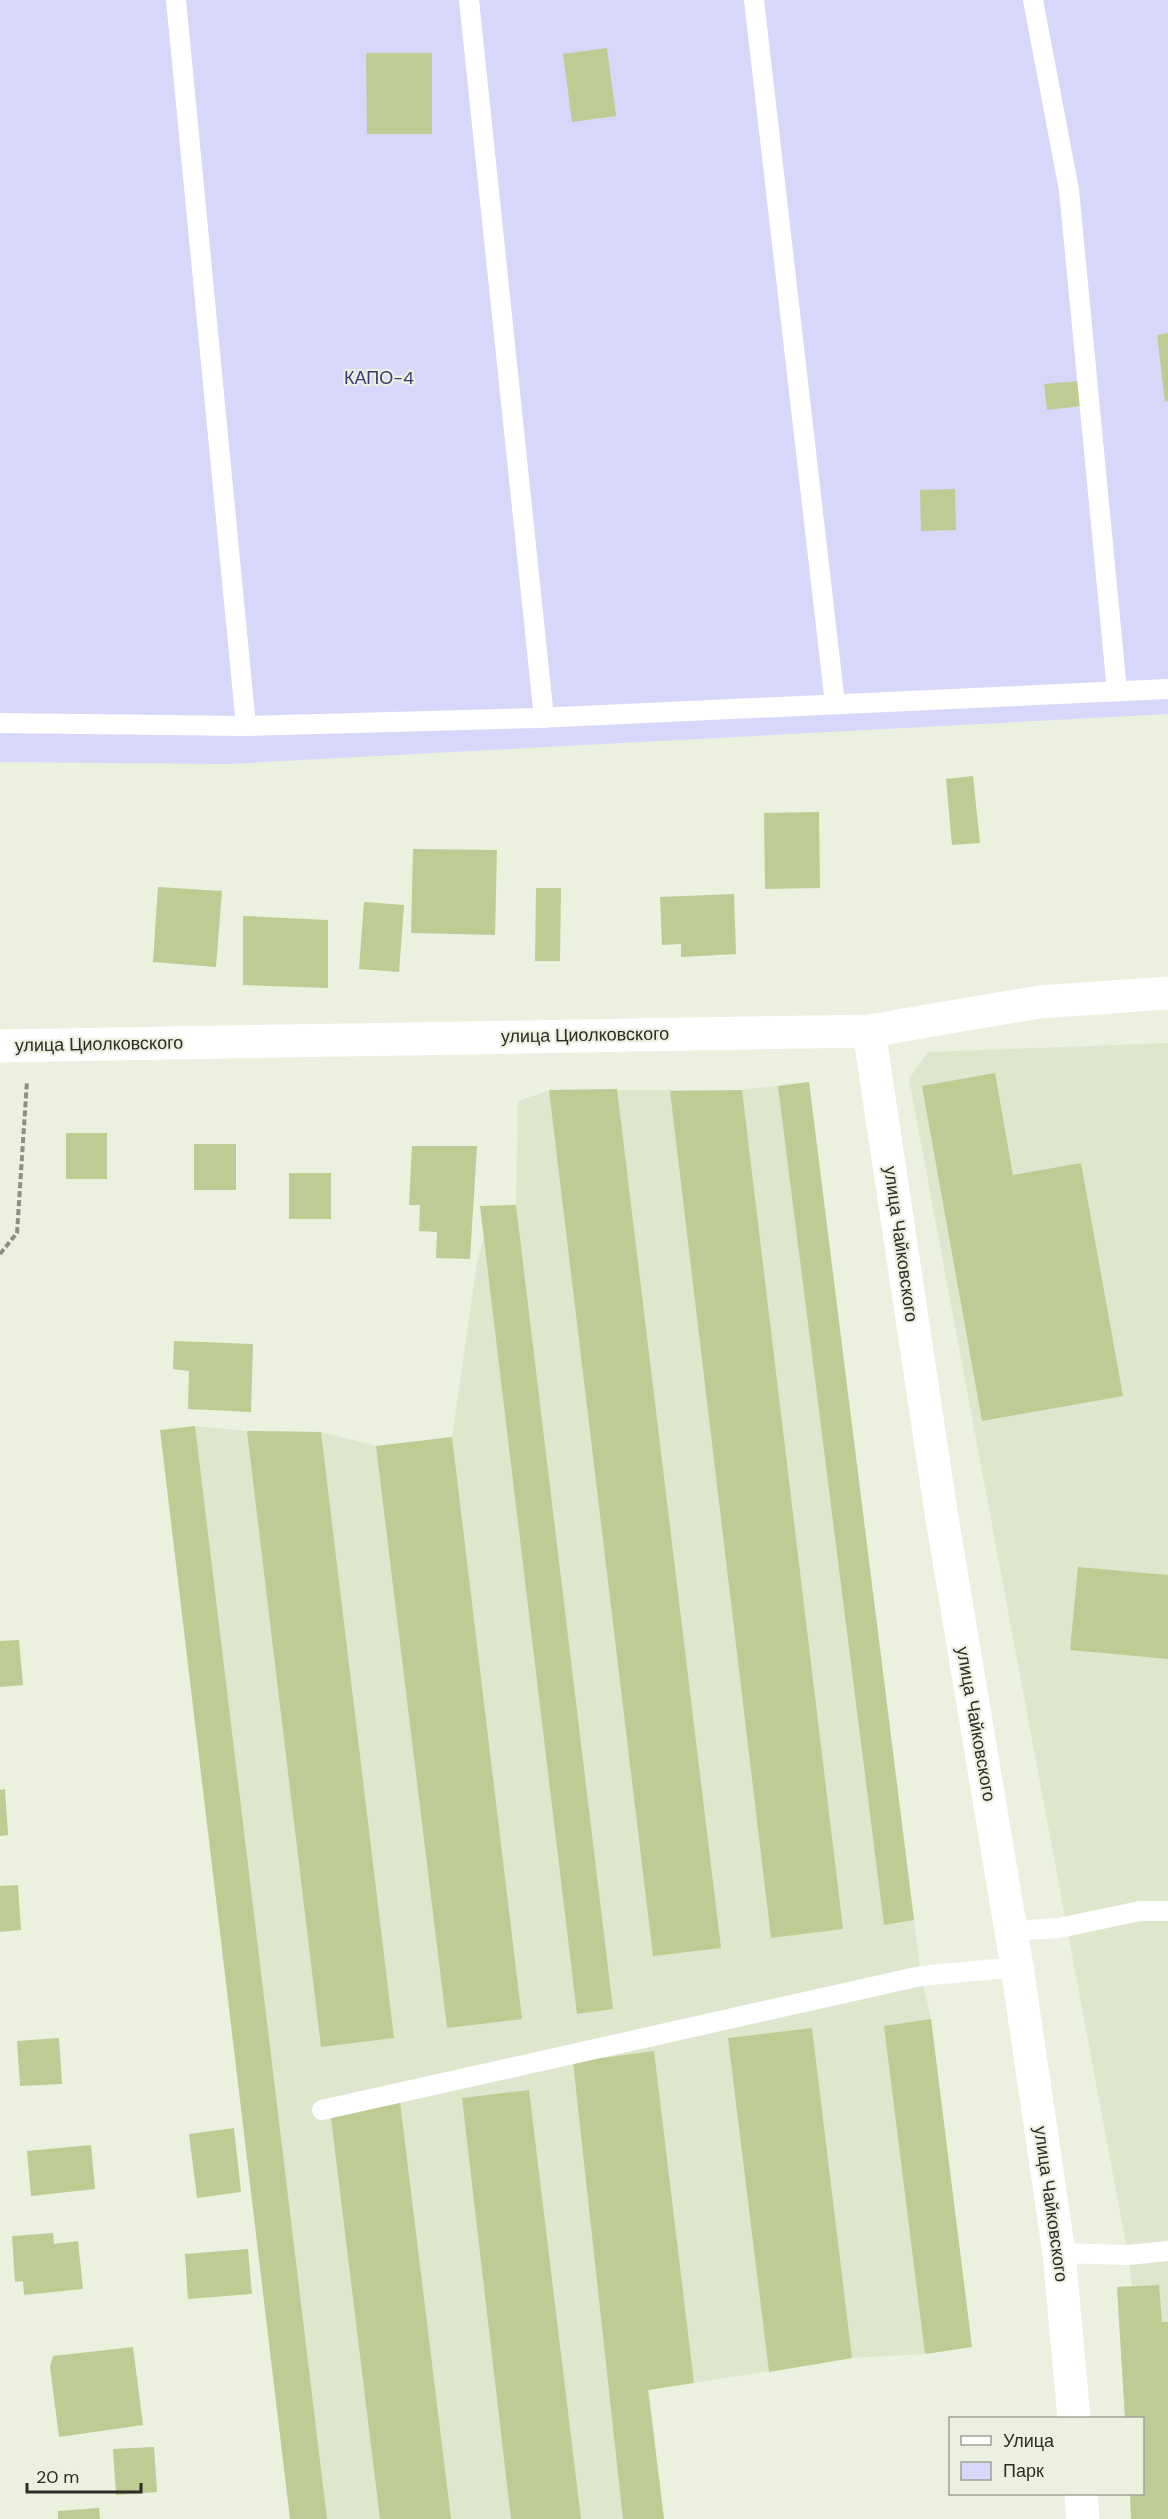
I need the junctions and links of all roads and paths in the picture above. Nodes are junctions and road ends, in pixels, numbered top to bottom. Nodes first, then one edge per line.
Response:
1 (176, 0) edge
2 (469, 0) edge
3 (754, 0) edge
4 (1033, 0) edge
5 (1168, 688) edge
6 (1117, 691) junction
7 (835, 704) junction
8 (544, 718) junction
9 (0, 723) edge
10 (246, 726) junction
11 (1168, 993) edge
12 (869, 1030) junction
13 (15, 1045) edge
14 (0, 1254) edge
15 (1168, 1911) edge
16 (1011, 1931) junction
17 (1017, 1967) junction
18 (322, 2110) dead end
19 (1168, 2251) edge
20 (1059, 2253) junction
21 (1074, 2417) edge
22 (1081, 2495) edge
23 (1083, 2519) edge

1 - 10 lane
2 - 8 lane
3 - 7 lane
4 - 6 lane
5 - 6 lane
6 - 7 lane
7 - 8 lane
8 - 10 lane
9 - 10 lane
11 - 12 street, улица Циолковского
12 - 13 street, улица Циолковского
12 - 16 street, улица Чайковского
13 - 14 path
15 - 16 lane
16 - 17 street, улица Чайковского
17 - 18 lane
17 - 20 street, улица Чайковского
19 - 20 lane
20 - 21 street, улица Чайковского
22 - 23 street

